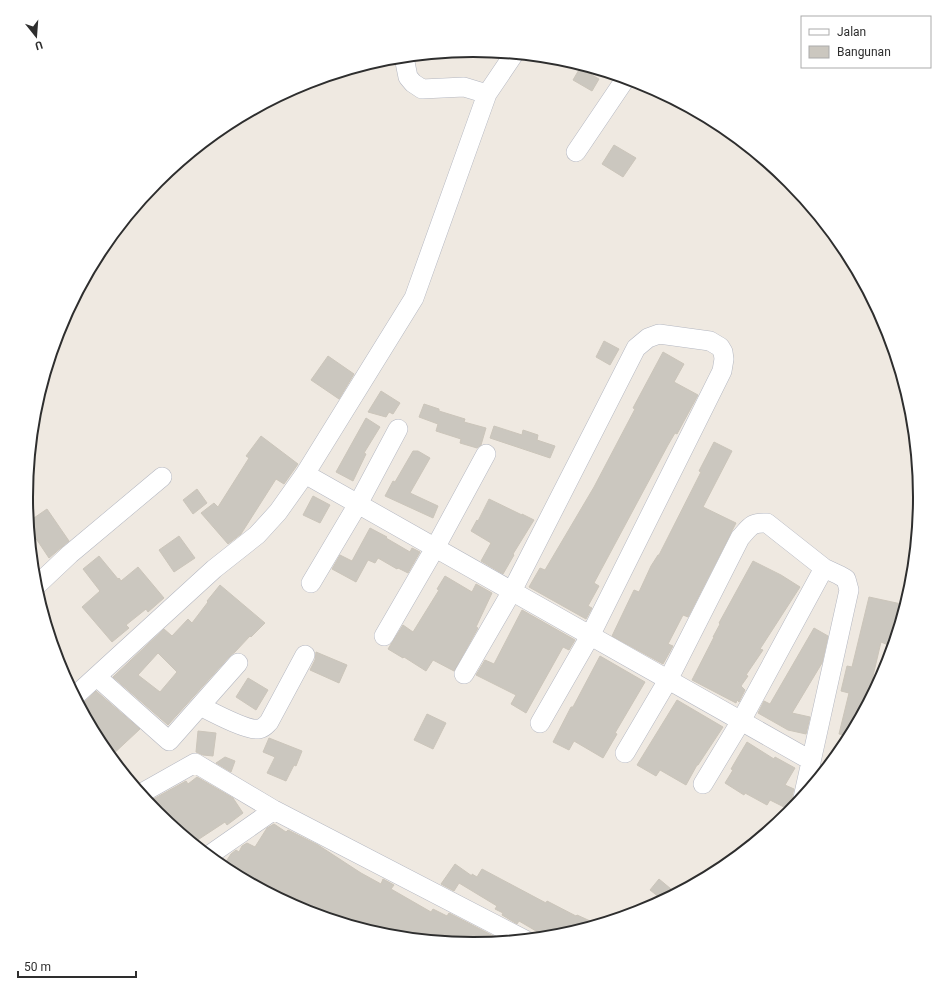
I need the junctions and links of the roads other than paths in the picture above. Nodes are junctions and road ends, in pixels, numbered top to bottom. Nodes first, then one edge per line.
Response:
1 (511, 59) edge
2 (405, 63) edge
3 (623, 83) edge
4 (487, 94) junction
5 (576, 152) dead end
6 (398, 429) dead end
7 (486, 454) dead end
8 (305, 474) junction
9 (162, 477) dead end
10 (358, 504) junction
11 (435, 548) junction
12 (824, 568) junction
13 (41, 582) edge
14 (311, 583) dead end
15 (512, 591) junction
16 (384, 636) dead end
17 (590, 636) junction
18 (305, 655) dead end
19 (238, 663) dead end
20 (464, 674) dead end
21 (97, 677) junction
22 (668, 680) junction
23 (79, 693) edge
24 (200, 706) junction
25 (741, 721) junction
26 (540, 723) dead end
27 (625, 753) dead end
28 (810, 760) junction
29 (702, 784) dead end
30 (805, 788) edge
31 (145, 791) edge
32 (274, 810) junction
33 (213, 853) edge
34 (516, 936) edge

1 - 4 street
2 - 4 street
3 - 5 street
4 - 8 street
6 - 10 street
7 - 11 street
8 - 10 street
8 - 21 street
9 - 13 street
10 - 11 street
10 - 14 street
11 - 15 street
11 - 16 street
12 - 22 street
12 - 25 street
12 - 28 street
15 - 17 street
15 - 17 street
15 - 20 street
17 - 22 street
17 - 26 street
18 - 24 street
19 - 24 street
21 - 23 street
21 - 24 street
22 - 25 street
22 - 27 street
25 - 28 street
25 - 29 street
28 - 30 street
31 - 32 street
32 - 33 street
32 - 34 street

